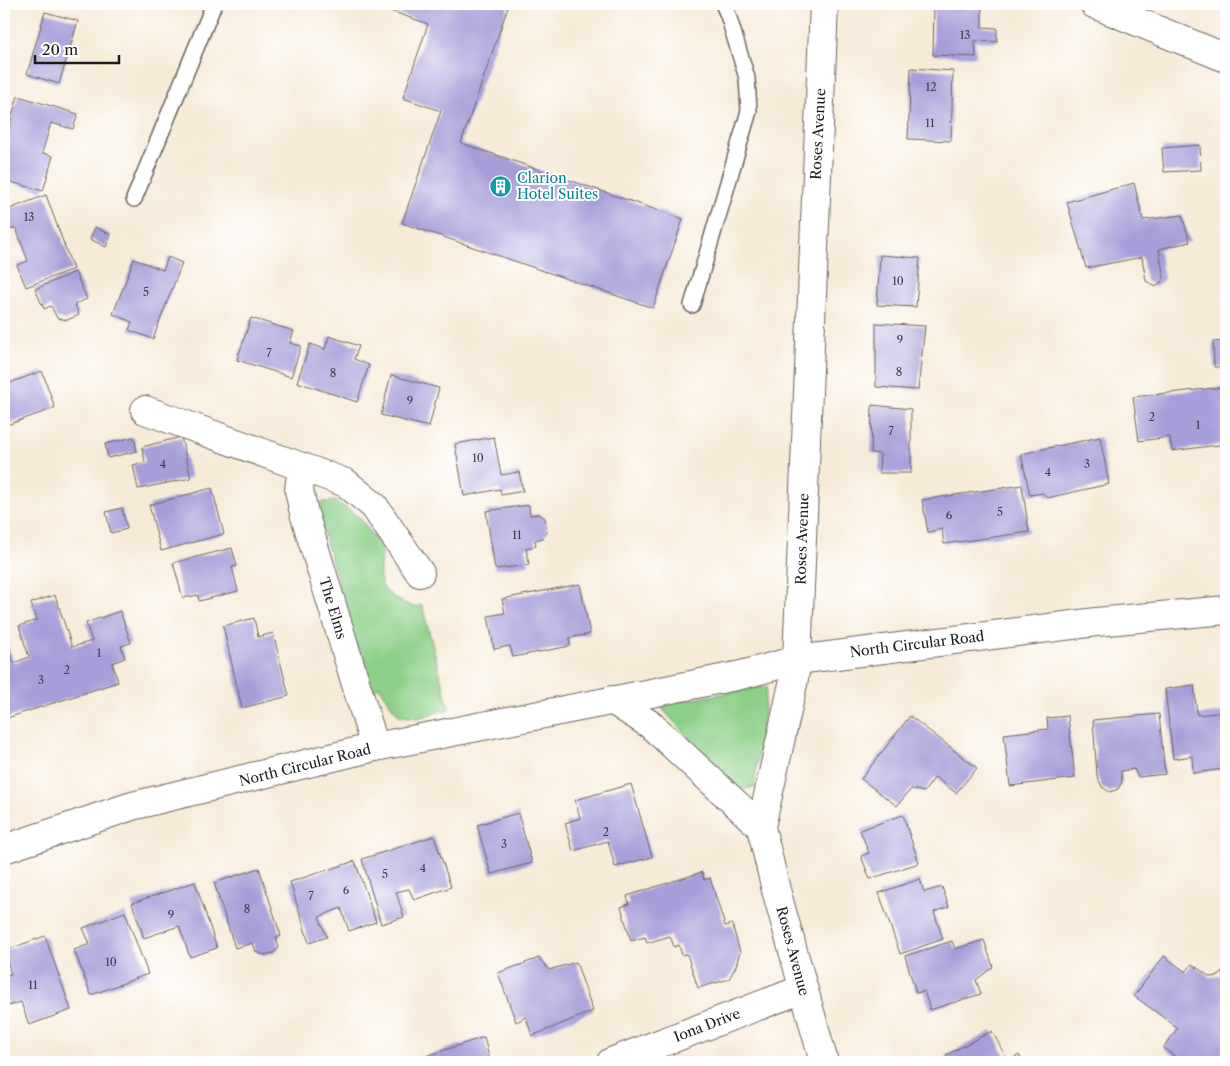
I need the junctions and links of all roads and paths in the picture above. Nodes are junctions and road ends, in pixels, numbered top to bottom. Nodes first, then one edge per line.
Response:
1 (214, 4) edge
2 (723, 4) edge
3 (824, 4) edge
4 (1094, 4) edge
5 (1226, 58) edge
6 (134, 199) dead end
7 (692, 305) dead end
8 (145, 410) dead end
9 (302, 467) junction
10 (420, 573) dead end
11 (1226, 610) edge
12 (797, 660) junction
13 (612, 700) junction
14 (376, 747) junction
15 (761, 827) junction
16 (4, 849) edge
17 (803, 989) junction
18 (611, 1062) edge
19 (824, 1062) edge

1 - 6 lane
2 - 7 lane
3 - 12 street, Roses Avenue
4 - 5 street
8 - 9 street
9 - 10 street
9 - 14 street, The Elms
11 - 12 street, North Circular Road
12 - 13 street, North Circular Road
12 - 15 street, Roses Avenue
13 - 14 street, North Circular Road
13 - 15 street
14 - 16 street, North Circular Road
15 - 17 street, Roses Avenue
17 - 18 street, Iona Drive
17 - 19 street, Roses Avenue

